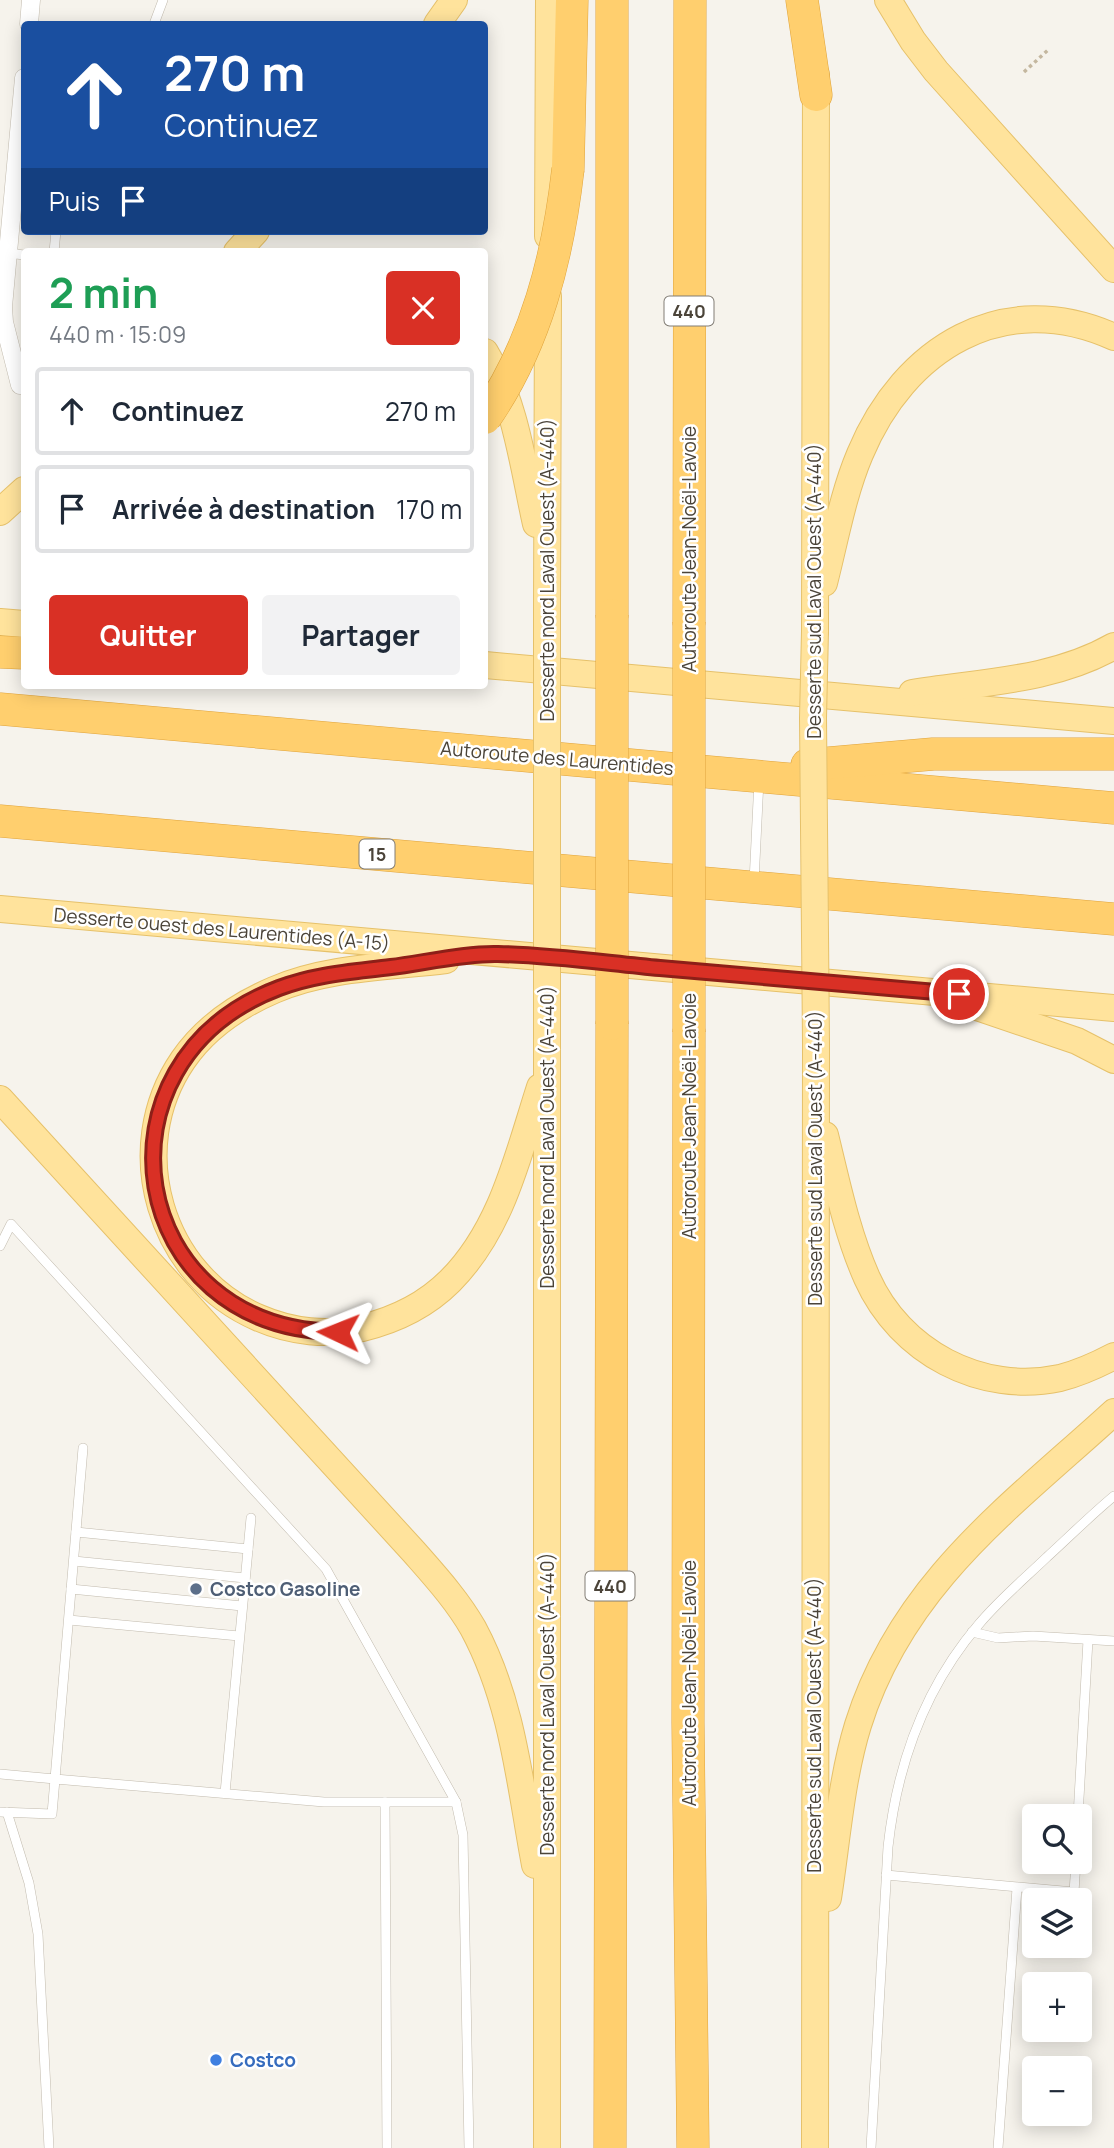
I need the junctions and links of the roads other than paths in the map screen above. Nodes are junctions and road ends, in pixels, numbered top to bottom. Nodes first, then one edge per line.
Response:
1 (31, 0) edge
2 (163, 0) edge
3 (454, 0) edge
4 (549, 0) edge
5 (572, 0) edge
6 (612, 0) edge
7 (690, 0) edge
8 (802, 0) edge
9 (816, 0) edge
10 (888, 0) edge
11 (29, 21) edge
12 (155, 21) edge
13 (439, 21) edge
14 (816, 96) junction
15 (21, 144) edge
16 (252, 235) edge
17 (241, 248) edge
18 (16, 254) edge
19 (1114, 269) edge
20 (1114, 337) edge
21 (488, 358) edge
22 (20, 385) dead end
23 (488, 413) edge
24 (21, 493) edge
25 (0, 512) edge
26 (547, 568) junction
27 (0, 622) edge
28 (21, 624) edge
29 (815, 625) junction
30 (1114, 646) edge
31 (0, 652) edge
32 (21, 653) edge
33 (488, 665) edge
34 (876, 698) junction
35 (0, 709) edge
36 (1114, 721) edge
37 (1114, 754) edge
38 (760, 773) junction
39 (1114, 808) edge
40 (0, 821) edge
41 (753, 887) junction
42 (0, 909) edge
43 (1114, 919) edge
44 (496, 953) junction
45 (933, 992) junction
46 (1114, 1007) edge
47 (1114, 1060) edge
48 (547, 1066) junction
49 (0, 1099) edge
50 (816, 1102) junction
51 (0, 1246) edge
52 (1114, 1356) edge
53 (1114, 1412) edge
54 (83, 1448) dead end
55 (1114, 1496) edge
56 (251, 1518) dead end
57 (76, 1532) junction
58 (248, 1549) junction
59 (74, 1561) junction
60 (245, 1578) junction
61 (71, 1589) junction
62 (242, 1606) junction
63 (69, 1619) junction
64 (972, 1632) junction
65 (239, 1636) junction
66 (1088, 1640) junction
67 (1114, 1642) edge
68 (0, 1774) edge
69 (55, 1779) junction
70 (225, 1793) junction
71 (385, 1802) junction
72 (456, 1802) junction
73 (1080, 1804) edge
74 (3, 1812) edge
75 (1075, 1874) edge
76 (886, 1875) junction
77 (1017, 1888) junction
78 (547, 1926) junction
79 (815, 1979) junction
80 (49, 2148) edge
81 (387, 2148) edge
82 (469, 2148) edge
83 (547, 2148) edge
84 (610, 2148) edge
85 (693, 2148) edge
86 (814, 2148) edge
87 (871, 2148) edge
88 (998, 2148) edge

1 - 11 street
2 - 12 lane
3 - 13 main road
4 - 26 main road, Desserte nord Laval Ouest (A-440)
5 - 23 highway, bridge
6 - 84 highway, 440, bridge
7 - 85 highway, Autoroute Jean-Noël-Lavoie / 440, bridge
8 - 14 highway
9 - 14 main road, Desserte sud Laval Ouest (A-440)
10 - 19 main road
14 - 29 main road, Desserte sud Laval Ouest (A-440)
15 - 18 street
16 - 17 main road
18 - 22 street
20 - 29 main road
21 - 26 main road
24 - 25 main road
26 - 48 main road, Desserte nord Laval Ouest (A-440), bridge
27 - 28 main road
29 - 50 main road, Desserte sud Laval Ouest (A-440), bridge
30 - 34 main road
31 - 32 highway
33 - 34 main road
34 - 36 main road
35 - 38 highway, Autoroute des Laurentides
37 - 38 highway
38 - 39 highway
38 - 41 lane
40 - 41 highway, 15
41 - 43 highway, 15
42 - 44 main road, Desserte ouest des Laurentides (A-15)
44 - 45 main road, Desserte ouest des Laurentides (A-15)
44 - 48 main road
45 - 46 main road, Desserte ouest des Laurentides (A-15)
45 - 47 main road
48 - 78 main road, Desserte nord Laval Ouest (A-440)
49 - 78 main road
50 - 52 main road
50 - 79 main road, Desserte sud Laval Ouest (A-440)
51 - 72 lane
53 - 79 main road
54 - 57 lane
55 - 64 lane
56 - 58 lane
57 - 58 lane
57 - 59 lane
58 - 60 lane
59 - 60 lane
59 - 61 lane
60 - 62 lane
61 - 62 lane
61 - 63 lane
62 - 65 lane
63 - 65 lane
63 - 69 lane
64 - 66 lane
64 - 76 lane
65 - 70 lane
66 - 67 lane
66 - 73 lane
68 - 69 lane
69 - 70 lane
69 - 74 lane
70 - 71 lane
71 - 72 lane
71 - 81 lane
72 - 82 lane
74 - 80 lane
75 - 77 lane
76 - 77 lane
76 - 87 lane
77 - 88 lane
78 - 83 main road, Desserte nord Laval Ouest (A-440)
79 - 86 main road, Desserte sud Laval Ouest (A-440)

